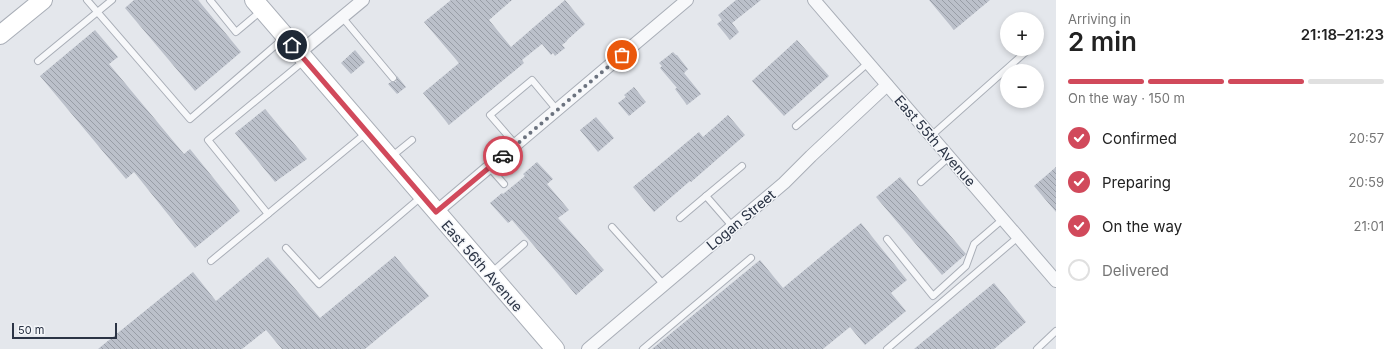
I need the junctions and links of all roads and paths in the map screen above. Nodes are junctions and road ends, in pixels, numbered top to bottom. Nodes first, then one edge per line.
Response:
1 (43, 0) edge
2 (88, 0) edge
3 (112, 0) edge
4 (210, 0) edge
5 (687, 0) edge
6 (814, 0) edge
7 (356, 2) edge
8 (258, 5) edge
9 (98, 12) junction
10 (342, 18) junction
11 (0, 35) edge
12 (285, 37) junction
13 (1021, 56) edge
14 (302, 57) junction
15 (38, 61) dead end
16 (868, 63) junction
17 (393, 78) dead end
18 (887, 85) junction
19 (557, 110) junction
20 (796, 126) dead end
21 (367, 132) junction
22 (931, 136) junction
23 (412, 140) dead end
24 (516, 145) junction
25 (949, 157) junction
26 (390, 158) junction
27 (742, 166) dead end
28 (490, 167) junction
29 (921, 182) dead end
30 (504, 184) dead end
31 (422, 196) junction
32 (706, 196) junction
33 (436, 212) junction
34 (268, 214) junction
35 (680, 218) dead end
36 (1002, 219) junction
37 (612, 227) dead end
38 (733, 227) junction
39 (1018, 237) junction
40 (887, 239) dead end
41 (524, 244) dead end
42 (286, 248) dead end
43 (751, 258) dead end
44 (211, 262) dead end
45 (490, 274) junction
46 (1056, 281) edge
47 (664, 285) junction
48 (1056, 331) edge
49 (555, 349) edge
50 (588, 349) edge
51 (643, 349) edge
52 (886, 349) edge
53 (1036, 349) edge

1 - 11 street
2 - 9 lane
3 - 9 lane
4 - 8 lane
5 - 19 street
6 - 16 street, East 55th Avenue
7 - 10 street
8 - 12 street, East 56th Avenue
9 - 12 lane
9 - 15 lane
10 - 14 street
10 - 17 lane
12 - 14 street, East 56th Avenue
13 - 22 lane
14 - 21 street, East 56th Avenue
14 - 34 lane
16 - 18 street, East 55th Avenue
16 - 20 lane
18 - 22 street, East 55th Avenue
18 - 38 street, Logan Street
19 - 24 street
19 - 24 lane
21 - 26 street, East 56th Avenue
21 - 34 lane
22 - 25 street, East 55th Avenue
23 - 26 lane
24 - 28 street
25 - 29 lane
25 - 36 street, East 55th Avenue
26 - 31 street, East 56th Avenue
27 - 32 lane
28 - 30 lane
28 - 33 street
31 - 33 street, East 56th Avenue
31 - 42 lane
32 - 35 lane
32 - 38 lane
33 - 45 street, East 56th Avenue
34 - 44 lane
36 - 39 street, East 55th Avenue
36 - 40 lane
37 - 47 lane
38 - 47 street, Logan Street
39 - 46 street, East 55th Avenue
39 - 52 lane
41 - 45 lane
43 - 51 lane
45 - 49 street, East 56th Avenue
47 - 50 street, Logan Street
48 - 53 lane

